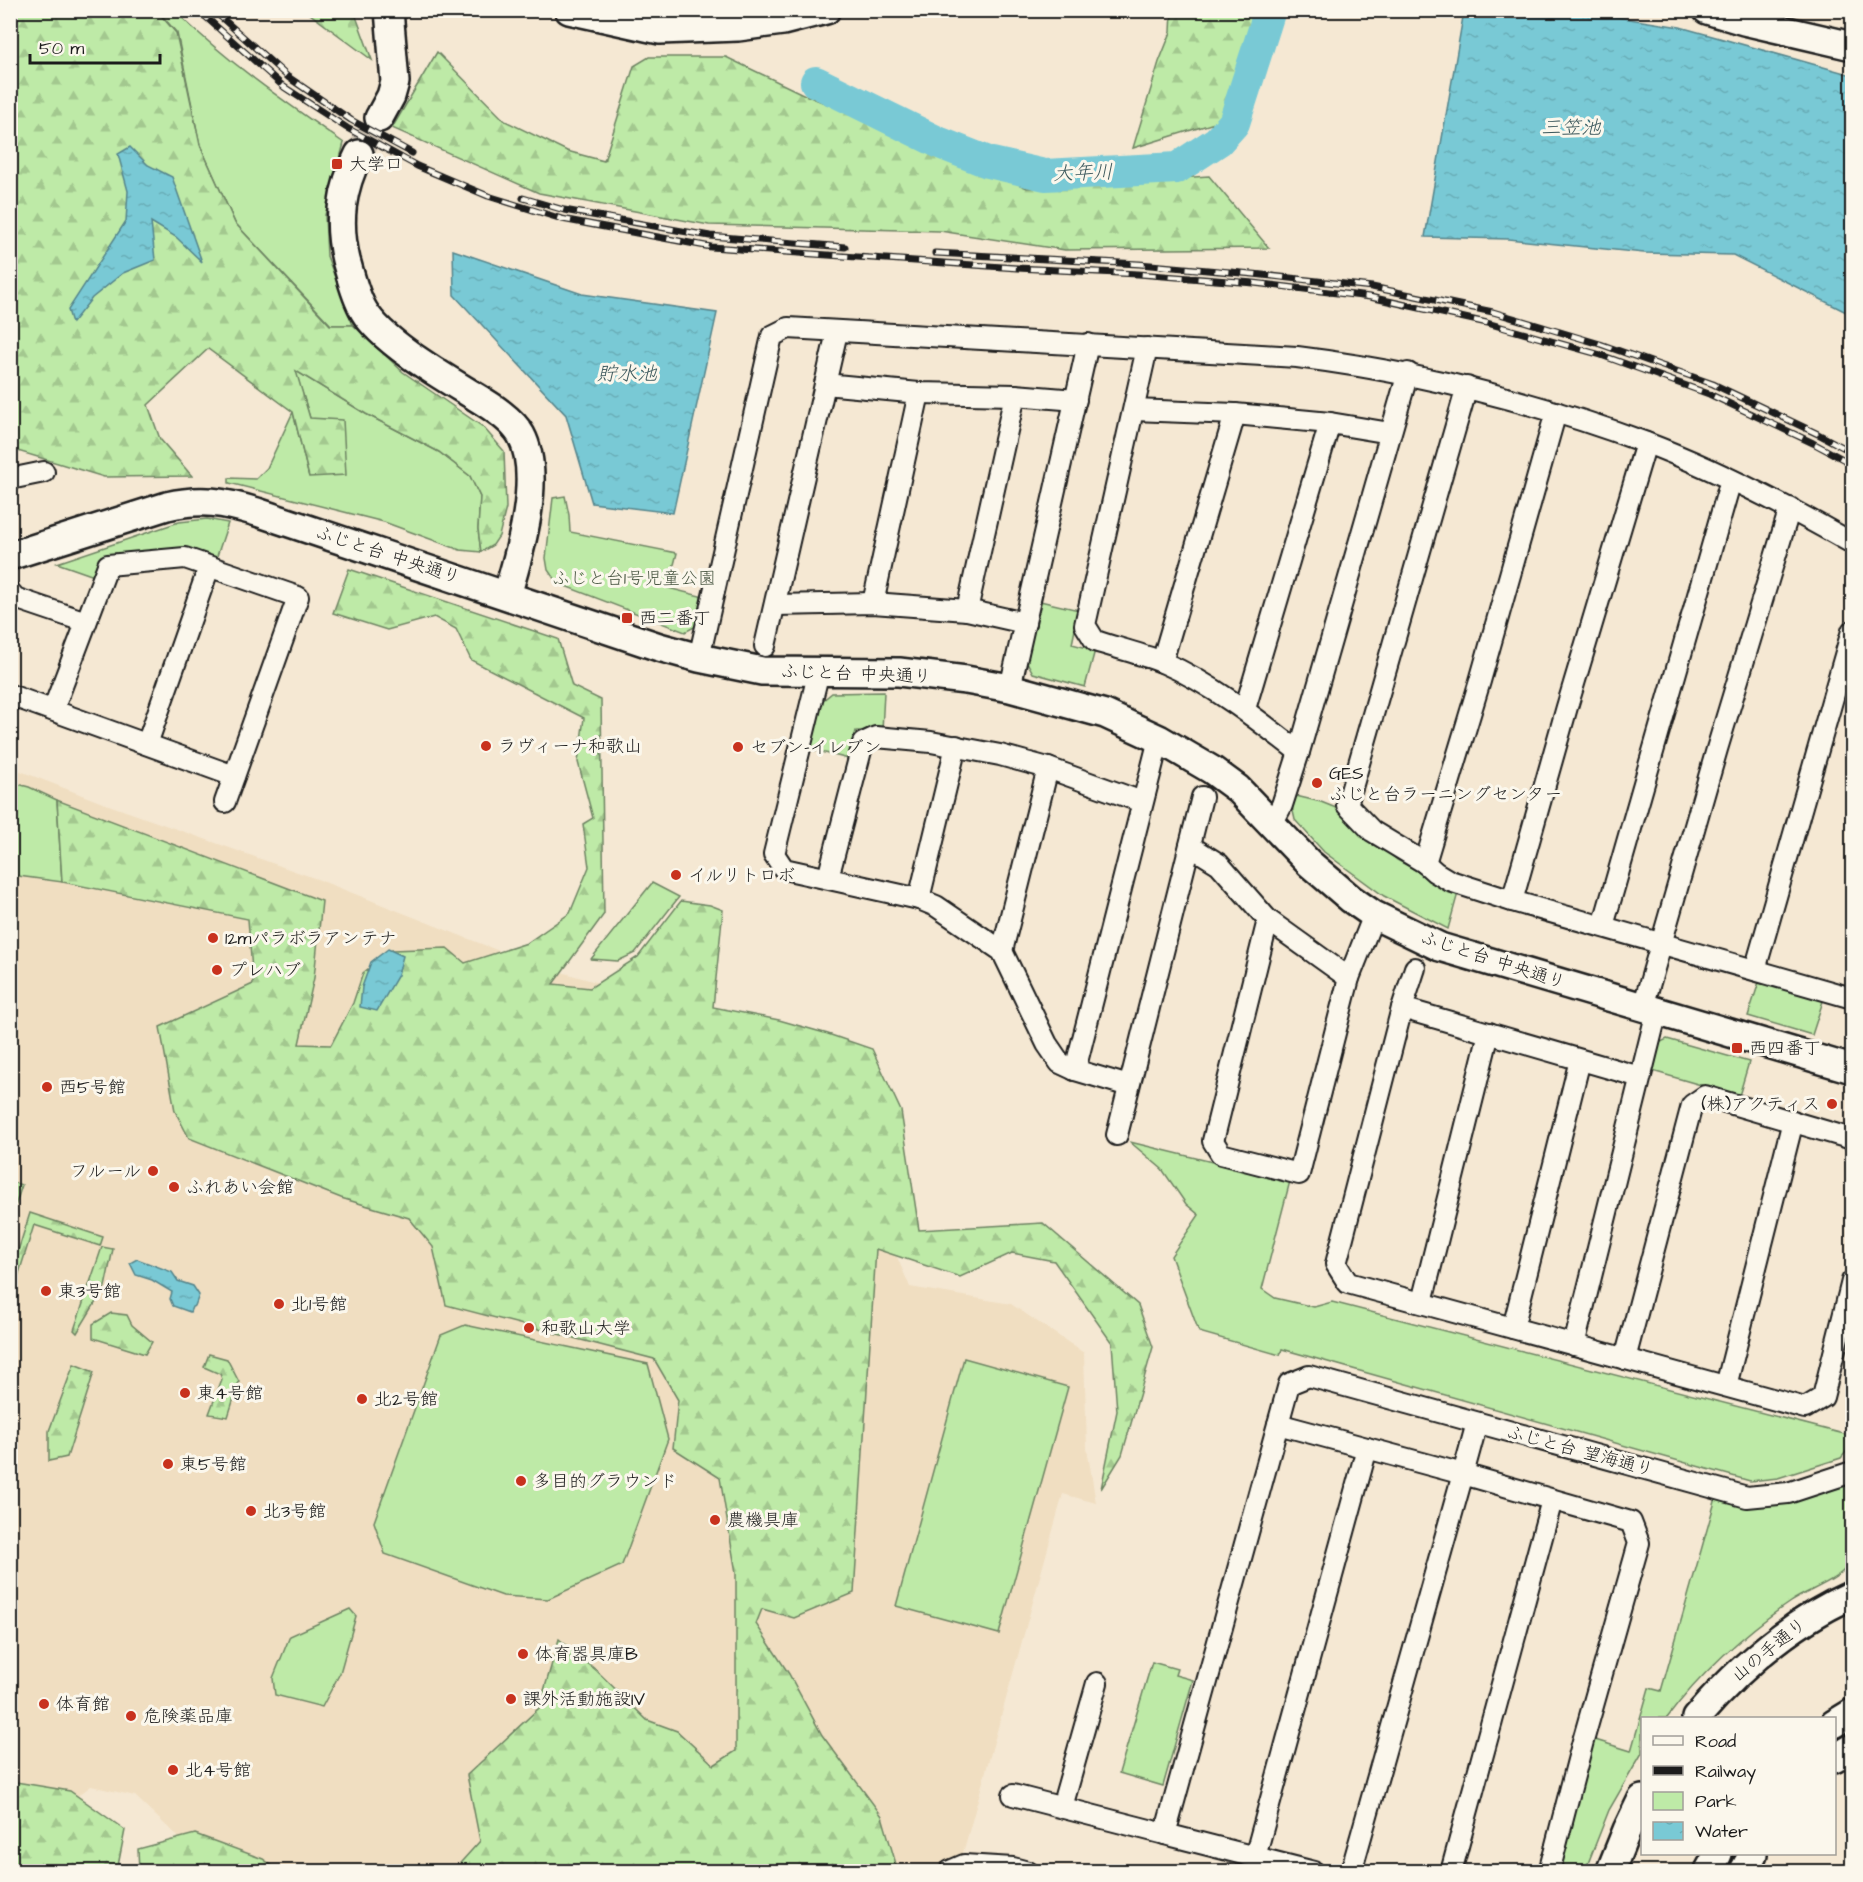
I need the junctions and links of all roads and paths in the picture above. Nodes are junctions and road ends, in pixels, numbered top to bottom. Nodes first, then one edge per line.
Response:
1 (389, 10) edge
2 (569, 10) edge
3 (826, 10) edge
4 (1707, 10) edge
5 (1852, 46) edge
6 (379, 118) tunnel mouth
7 (358, 154) tunnel mouth
8 (837, 332) junction
9 (1088, 344) junction
10 (1148, 348) junction
11 (1408, 373) junction
12 (825, 384) junction
13 (1467, 387) junction
14 (919, 393) junction
15 (1015, 394) junction
16 (1076, 400) junction
17 (1134, 410) junction
18 (1556, 412) junction
19 (1235, 414) junction
20 (1330, 423) junction
21 (1390, 433) junction
22 (1646, 443) junction
23 (44, 472) dead end
24 (10, 479) edge
25 (1731, 480) junction
26 (1790, 508) junction
27 (1852, 543) edge
28 (10, 556) edge
29 (209, 567) junction
30 (10, 592) edge
31 (507, 595) junction
32 (873, 603) junction
33 (776, 605) junction
34 (967, 610) junction
35 (86, 622) junction
36 (1025, 623) junction
37 (1852, 631) edge
38 (765, 646) dead end
39 (699, 658) junction
40 (1162, 662) junction
41 (819, 672) junction
42 (1010, 688) junction
43 (10, 695) edge
44 (1245, 709) junction
45 (53, 710) junction
46 (1159, 739) junction
47 (147, 744) junction
48 (956, 746) junction
49 (1299, 752) junction
50 (1048, 768) junction
51 (234, 776) junction
52 (1202, 797) dead end
53 (225, 802) dead end
54 (1142, 802) junction
55 (1272, 824) junction
56 (1190, 846) junction
57 (1425, 863) junction
58 (828, 878) junction
59 (919, 899) junction
60 (1512, 901) junction
61 (1374, 915) junction
62 (1268, 920) junction
63 (1603, 926) junction
64 (1661, 944) junction
65 (1002, 951) junction
66 (1415, 968) dead end
67 (1755, 970) junction
68 (1349, 978) junction
69 (1852, 998) edge
70 (1402, 1008) junction
71 (1650, 1009) junction
72 (1489, 1033) junction
73 (1580, 1060) junction
74 (1852, 1069) edge
75 (1075, 1070) junction
76 (1640, 1077) junction
77 (1130, 1086) junction
78 (1793, 1122) junction
79 (1117, 1135) dead end
80 (1852, 1139) edge
81 (1852, 1281) edge
82 (1422, 1302) junction
83 (1513, 1328) junction
84 (1574, 1345) junction
85 (1625, 1359) junction
86 (1726, 1386) junction
87 (1477, 1423) junction
88 (1278, 1424) junction
89 (1367, 1448) junction
90 (1852, 1472) edge
91 (1463, 1474) junction
92 (1552, 1500) junction
93 (1852, 1595) edge
94 (1097, 1683) dead end
95 (1852, 1713) edge
96 (1698, 1717) edge
97 (1836, 1723) edge
98 (1852, 1748) edge
99 (1836, 1758) edge
100 (1013, 1795) dead end
101 (1641, 1801) edge
102 (1062, 1807) junction
103 (1165, 1834) junction
104 (1717, 1855) edge
105 (1752, 1855) edge
106 (1255, 1857) junction
107 (951, 1871) edge
108 (1028, 1872) edge
109 (1314, 1872) edge
110 (1351, 1872) edge
111 (1451, 1872) edge
112 (1549, 1872) edge
113 (1610, 1872) edge
114 (1708, 1872) edge
115 (1743, 1872) edge

1 - 6 street
2 - 3 street
4 - 5 street
7 - 31 street
8 - 9 street
8 - 12 street
8 - 39 street
9 - 10 street
9 - 16 street
10 - 11 street
10 - 17 street
11 - 13 street
11 - 21 street
12 - 14 street
12 - 33 street
13 - 18 street
13 - 57 street
14 - 15 street
14 - 32 street
15 - 16 street
15 - 34 street
16 - 36 street
17 - 19 street
17 - 40 street
18 - 22 street
18 - 57 street
19 - 20 street
19 - 40 street
20 - 21 street
20 - 44 street
21 - 49 street
22 - 25 street
22 - 60 street
23 - 24 street
25 - 26 street
25 - 63 street
26 - 27 street
26 - 64 street
28 - 31 street, ふじと台 中央通り
29 - 35 street
29 - 47 street
29 - 51 street
30 - 35 street
31 - 39 street, ふじと台 中央通り
32 - 33 street
32 - 34 street
33 - 38 street
34 - 36 street
35 - 45 street
36 - 42 street
37 - 67 street
39 - 41 street, ふじと台 中央通り
40 - 44 street
41 - 42 street, ふじと台 中央通り
41 - 58 street
42 - 46 street, ふじと台 中央通り
43 - 45 street
44 - 49 street
45 - 47 street
46 - 54 street
46 - 55 street, ふじと台 中央通り
47 - 51 street
48 - 50 street
48 - 58 street
48 - 59 street
49 - 55 street
50 - 54 street
50 - 65 street
51 - 53 street
52 - 56 street
54 - 75 street
55 - 61 street, ふじと台 中央通り
56 - 62 street
56 - 77 street
57 - 60 street
58 - 59 street
59 - 65 street
60 - 63 street
61 - 68 street
61 - 71 street, ふじと台 中央通り
62 - 68 street
62 - 68 street
63 - 64 street
64 - 67 street
64 - 71 street
65 - 75 street
66 - 70 street
67 - 69 street
70 - 72 street
70 - 82 street
71 - 74 street, ふじと台 中央通り
71 - 76 street
72 - 73 street
72 - 82 street
73 - 76 street
73 - 83 street
75 - 77 street
76 - 84 street
77 - 79 street
78 - 80 street
78 - 85 street
78 - 86 street
81 - 86 street
82 - 83 street
83 - 84 street
84 - 85 street
85 - 86 street
87 - 88 street, ふじと台 望海通り
87 - 90 street, ふじと台 望海通り
87 - 91 street
88 - 89 street
88 - 103 street
89 - 91 street
89 - 106 street
91 - 92 street
91 - 110 street
92 - 111 street
92 - 112 street
93 - 96 street, 山の手通り
94 - 102 street
95 - 97 street
98 - 99 street
100 - 102 street
101 - 113 street
102 - 103 street
103 - 106 street
104 - 114 street
105 - 115 street
106 - 109 street
107 - 108 street

